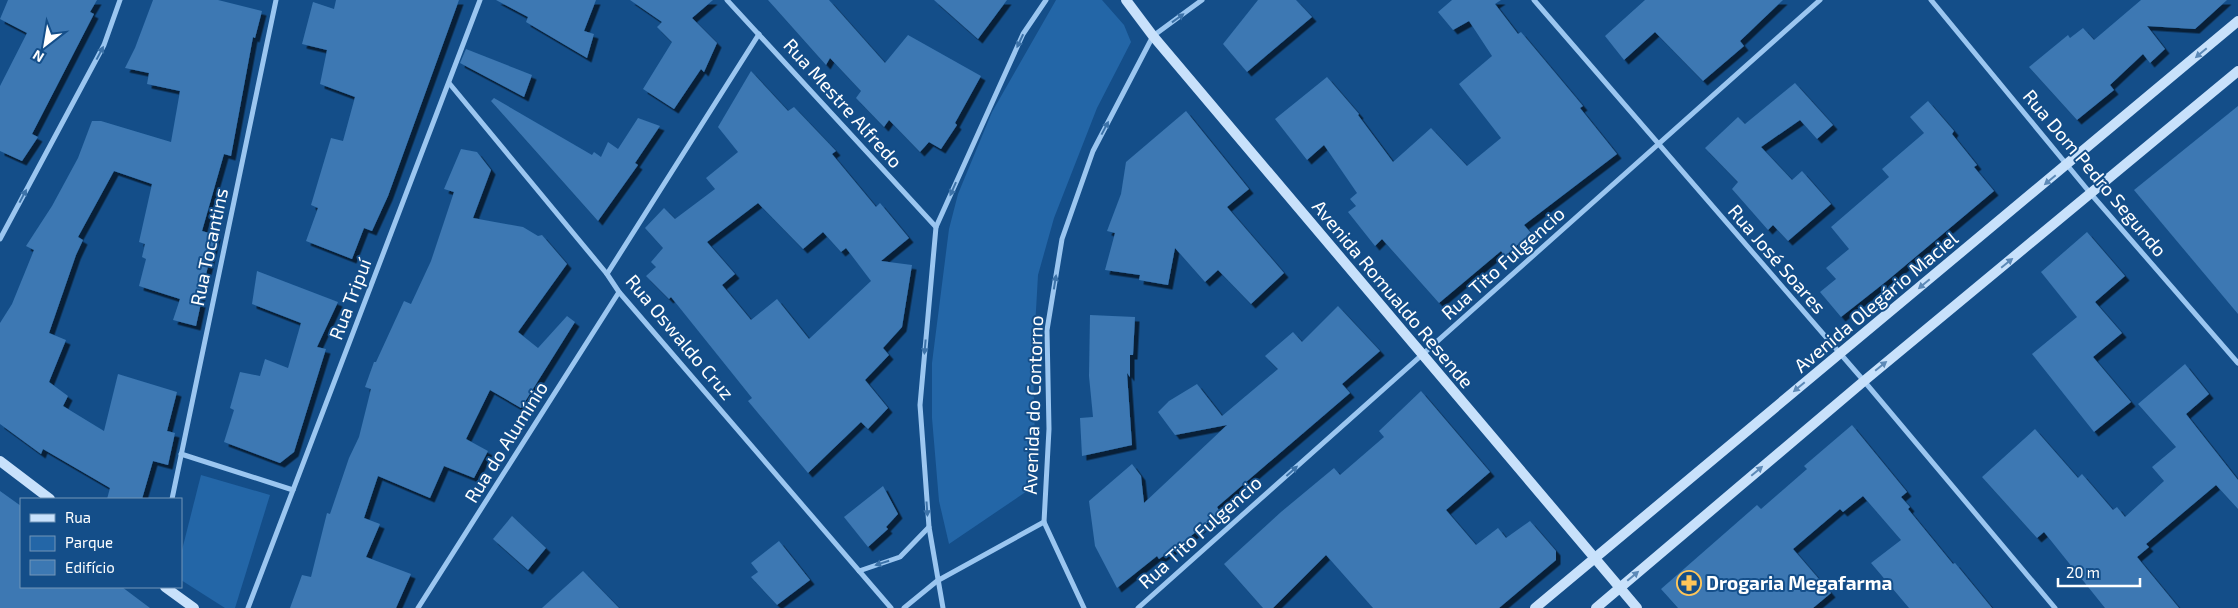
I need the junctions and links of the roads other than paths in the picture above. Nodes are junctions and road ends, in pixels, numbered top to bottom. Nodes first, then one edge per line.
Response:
1 (120, 0) edge
2 (276, 0) edge
3 (480, 0) edge
4 (727, 0) edge
5 (1046, 0) edge
6 (1126, 0) edge
7 (1202, 0) edge
8 (1534, 0) edge
9 (1820, 0) edge
10 (1931, 0) edge
11 (2238, 21) edge
12 (759, 34) junction
13 (1153, 36) junction
14 (2238, 71) edge
15 (449, 83) junction
16 (1657, 144) junction
17 (2068, 165) junction
18 (2091, 194) junction
19 (936, 227) junction
20 (0, 239) edge
21 (607, 274) junction
22 (619, 292) junction
23 (1840, 353) junction
24 (1423, 356) junction
25 (2238, 363) edge
26 (1864, 381) junction
27 (181, 454) junction
28 (0, 461) edge
29 (293, 490) junction
30 (49, 498) edge
31 (172, 498) edge
32 (1044, 522) junction
33 (929, 527) junction
34 (1595, 559) junction
35 (859, 571) junction
36 (937, 581) junction
37 (166, 588) edge
38 (1620, 588) junction
39 (194, 608) edge
40 (248, 608) edge
41 (418, 608) edge
42 (891, 608) edge
43 (904, 608) edge
44 (943, 608) edge
45 (1084, 608) edge
46 (1138, 608) edge
47 (1535, 608) edge
48 (1596, 608) edge
49 (1636, 608) edge
50 (2055, 608) edge

20 -> 1 street
2 - 27 street, Rua Tocantins
3 - 15 street, Rua Tripuí
4 - 12 street, Rua Mestre Alfredo
5 -> 19 street
6 - 13 main road, Avenida Romualdo Resende
13 -> 7 street, Avenida do Contorno
8 - 16 street, Rua José Soares
9 - 16 street, Rua Tito Fulgencio
10 - 17 street, Rua Dom Pedro Segundo
11 -> 17 main road, Avenida Olegário Maciel
12 - 19 street, Rua Mestre Alfredo
12 - 21 street
13 - 24 main road, Avenida Romualdo Resende
32 -> 13 street, Avenida do Contorno
14 - 18 main road
15 - 21 street, Rua Oswaldo Cruz
15 - 29 street, Rua Tripuí
16 - 23 street, Rua José Soares
16 - 24 street, Rua Tito Fulgencio
17 - 18 street, Rua Dom Pedro Segundo
17 -> 23 main road, Avenida Olegário Maciel
18 - 25 street, Rua Dom Pedro Segundo
26 -> 18 main road
19 -> 33 street
21 - 22 street, Rua Oswaldo Cruz
22 - 35 street, Rua Oswaldo Cruz
22 - 41 street, Rua do Alumínio
23 - 26 street, Rua José Soares
23 -> 34 main road, Avenida Olegário Maciel
24 - 34 main road, Avenida Romualdo Resende
46 -> 24 street, Rua Tito Fulgencio
38 -> 26 main road
26 - 50 street, Rua José Soares
27 - 29 street
27 - 31 street, Rua Tocantins
28 - 30 main road
29 - 40 street, Rua Tripuí
32 - 36 street
32 - 45 street, Avenida do Contorno
33 -> 35 street
33 - 36 street
34 - 38 main road, Avenida Romualdo Resende
34 - 47 main road, Avenida Olegário Maciel
35 - 42 street, Rua Oswaldo Cruz
36 - 43 street
36 - 44 street
37 - 39 main road
38 - 48 main road
38 - 49 main road, Avenida Romualdo Resende

